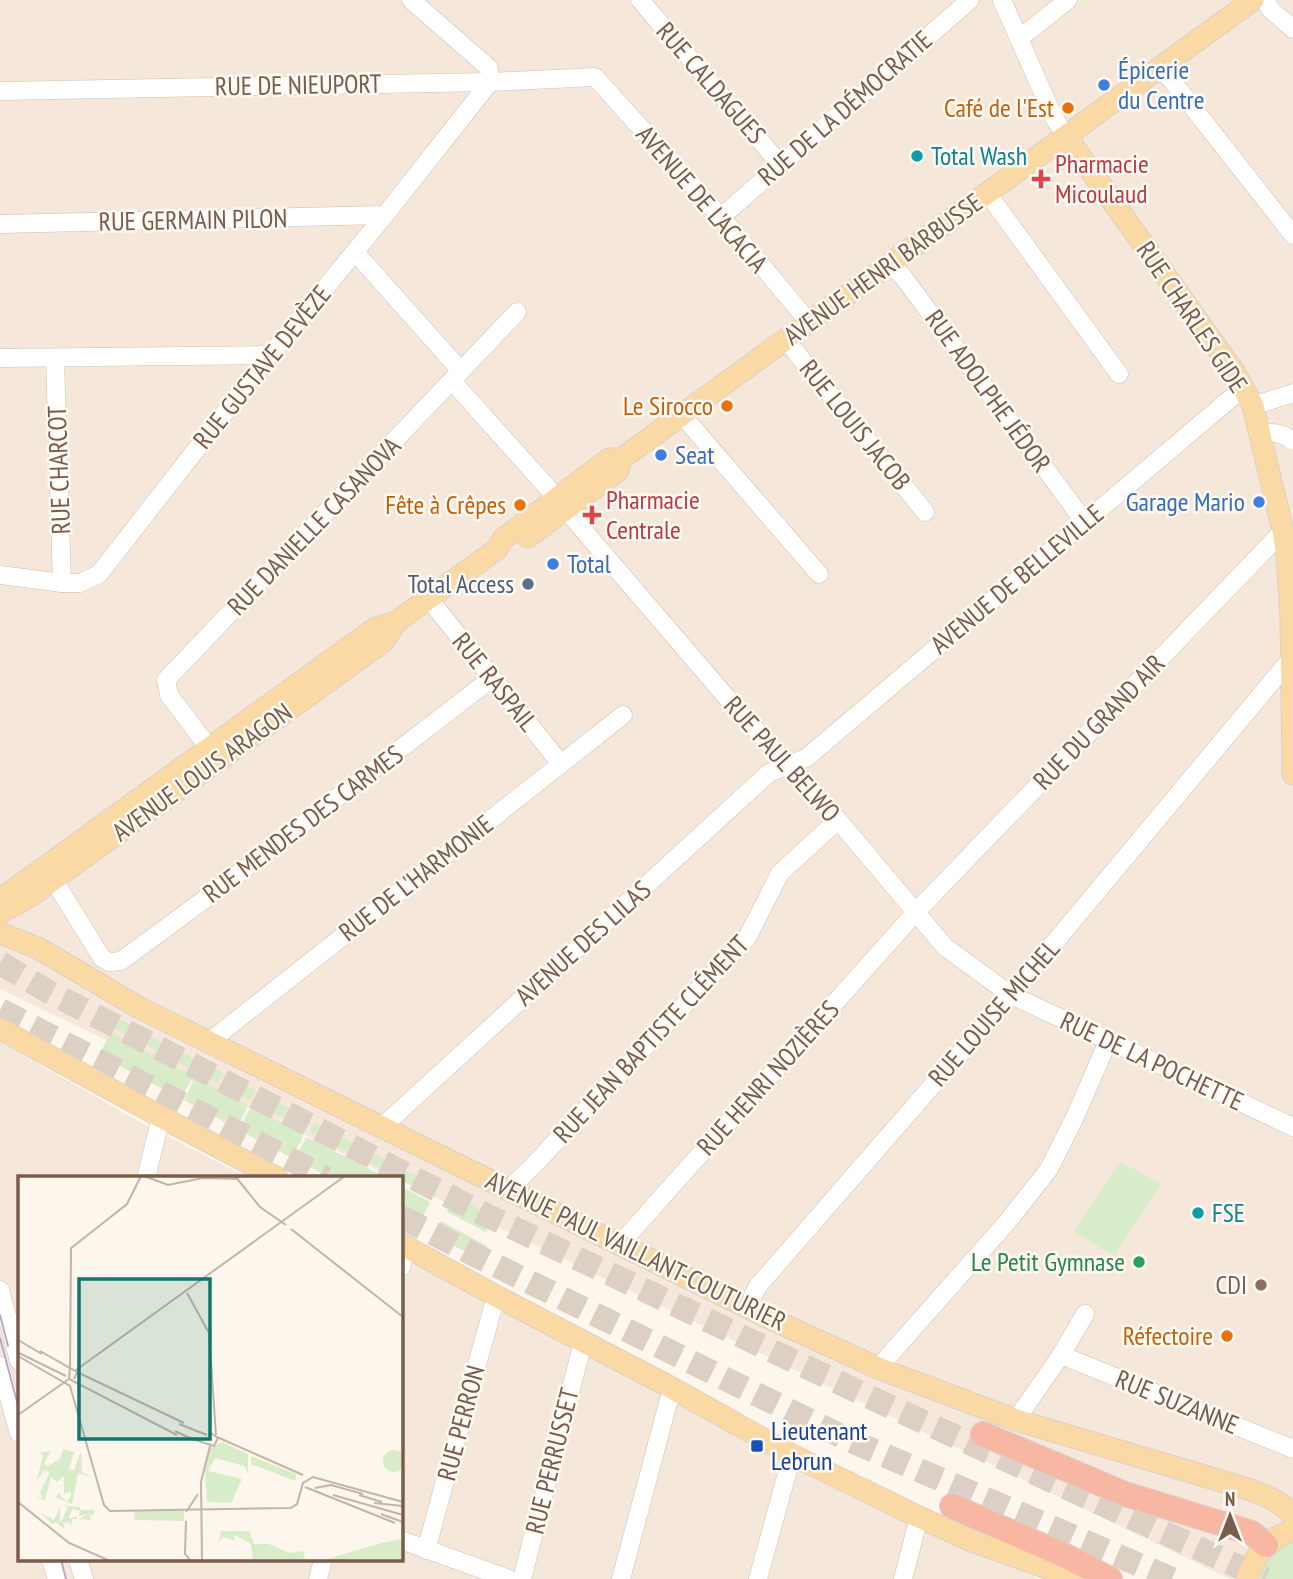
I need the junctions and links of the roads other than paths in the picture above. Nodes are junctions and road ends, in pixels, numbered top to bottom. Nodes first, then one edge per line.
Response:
1 (411, 0) edge
2 (970, 0) edge
3 (1002, 0) edge
4 (1068, 0) edge
5 (1253, 0) edge
6 (1265, 0) edge
7 (642, 1) edge
8 (1293, 29) edge
9 (1020, 38) junction
10 (1161, 67) junction
11 (595, 77) joint
12 (490, 82) junction
13 (0, 91) edge
14 (1066, 136) junction
15 (780, 164) junction
16 (988, 194) junction
17 (385, 215) junction
18 (720, 217) junction
19 (0, 224) edge
20 (1293, 235) edge
21 (355, 251) junction
22 (890, 263) junction
23 (517, 312) dead end
24 (807, 322) junction
25 (784, 339) junction
26 (270, 355) junction
27 (0, 358) edge
28 (55, 358) junction
29 (1119, 374) dead end
30 (457, 376) junction
31 (1286, 395) edge
32 (1248, 397) junction
33 (682, 415) junction
34 (1267, 433) junction
35 (648, 439) joint
36 (1293, 441) edge
37 (561, 503) junction
38 (925, 512) dead end
39 (1084, 521) junction
40 (1283, 531) junction
41 (0, 575) edge
42 (819, 575) dead end
43 (62, 583) junction
44 (429, 599) junction
45 (396, 622) junction
46 (1290, 660) junction
47 (492, 678) junction
48 (623, 715) dead end
49 (209, 748) junction
50 (1292, 750) edge
51 (561, 764) junction
52 (788, 766) junction
53 (1293, 774) edge
54 (838, 820) junction
55 (53, 879) junction
56 (0, 898) edge
57 (0, 913) edge
58 (915, 913) junction
59 (0, 933) edge
60 (1011, 995) junction
61 (1, 1030) edge
62 (1108, 1041) junction
63 (209, 1042) junction
64 (161, 1118) junction
65 (382, 1127) junction
66 (1293, 1127) edge
67 (146, 1176) edge
68 (273, 1176) edge
69 (509, 1189) junction
70 (621, 1243) junction
71 (403, 1252) edge
72 (0, 1290) edge
73 (496, 1296) junction
74 (747, 1307) junction
75 (1085, 1314) dead end
76 (583, 1342) junction
77 (1061, 1355) junction
78 (18, 1357) edge
79 (0, 1366) edge
80 (878, 1368) junction
81 (672, 1388) junction
82 (5, 1399) edge
83 (1016, 1420) junction
84 (18, 1431) edge
85 (983, 1434) dead end
86 (1293, 1449) edge
87 (792, 1455) junction
88 (952, 1506) dead end
89 (1293, 1516) edge
90 (919, 1517) junction
91 (1293, 1530) edge
92 (402, 1540) edge
93 (1266, 1545) junction
94 (426, 1550) junction
95 (52, 1562) edge
96 (79, 1562) edge
97 (322, 1562) edge
98 (57, 1579) edge
99 (84, 1579) edge
100 (318, 1579) edge
101 (509, 1579) edge
102 (522, 1579) edge
103 (621, 1579) edge
104 (758, 1579) edge
105 (903, 1579) edge
106 (1078, 1579) edge
107 (1110, 1579) edge
108 (1247, 1579) edge

1 - 12 street
2 - 15 street, RUE DE LA DÉMOCRATIE
3 - 9 street, RUE CHARLES GIDE
4 - 9 street
5 - 10 main road, AVENUE HENRI BARBUSSE
6 - 8 street
7 - 15 street, RUE CALDAGUES
9 - 14 street, RUE CHARLES GIDE
10 - 14 main road, AVENUE HENRI BARBUSSE
10 - 20 street
11 - 12 street, RUE DE NIEUPORT
11 - 18 street, AVENUE DE L'ACACIA
12 - 13 street, RUE DE NIEUPORT
12 - 17 street, RUE GUSTAVE DEVÈZE
14 - 16 main road, AVENUE HENRI BARBUSSE
14 - 32 main road, RUE CHARLES GIDE
15 - 18 street, RUE DE LA DÉMOCRATIE
16 - 22 main road, AVENUE HENRI BARBUSSE
16 - 29 street
17 - 19 street, RUE GERMAIN PILON
17 - 21 street, RUE GUSTAVE DEVÈZE
18 - 24 street, AVENUE DE L'ACACIA
21 - 26 street, RUE GUSTAVE DEVÈZE
21 - 30 street, RUE PAUL BELWO
22 - 24 main road, AVENUE HENRI BARBUSSE
22 - 39 street, RUE ADOLPHE JÉDOR
23 - 30 street, RUE DANIELLE CASANOVA
24 - 25 main road, AVENUE HENRI BARBUSSE
25 - 33 main road, AVENUE HENRI BARBUSSE
25 - 38 street, RUE LOUIS JACOB
26 - 28 street
26 - 43 street, RUE GUSTAVE DEVÈZE
27 - 28 street
28 - 43 street, RUE CHARCOT
30 - 37 street, RUE PAUL BELWO
30 - 49 street, RUE DANIELLE CASANOVA
31 - 32 street, AVENUE DE BELLEVILLE
31 - 34 street
32 - 34 main road, RUE CHARLES GIDE
32 - 39 street, AVENUE DE BELLEVILLE
33 - 35 main road, AVENUE HENRI BARBUSSE
33 - 42 street
34 - 36 street
34 - 40 main road, RUE CHARLES GIDE
35 - 37 main road, AVENUE LOUIS ARAGON
37 - 44 main road, AVENUE LOUIS ARAGON
37 - 52 street, RUE PAUL BELWO
39 - 52 street, AVENUE DE BELLEVILLE
40 - 46 main road, RUE CHARLES GIDE
40 - 58 street, RUE DU GRAND AIR
41 - 43 street, RUE GUSTAVE DEVÈZE
44 - 45 main road, AVENUE LOUIS ARAGON
44 - 47 street, RUE RASPAIL
45 - 49 main road, AVENUE LOUIS ARAGON
45 - 55 main road, AVENUE LOUIS ARAGON
46 - 50 main road, RUE CHARLES GIDE
46 - 60 street, RUE LOUISE MICHEL
47 - 51 street, RUE RASPAIL
47 - 55 street, RUE MENDES DES CARMES
48 - 51 street, RUE DE L'HARMONIE
49 - 56 main road, AVENUE LOUIS ARAGON
50 - 53 main road, RUE CHARLES GIDE
51 - 63 street, RUE DE L'HARMONIE
52 - 54 street, RUE PAUL BELWO
52 - 65 street, AVENUE DES LILAS
54 - 58 street, RUE PAUL BELWO
54 - 69 street, RUE JEAN BAPTISTE CLÉMENT
55 - 57 main road, AVENUE LOUIS ARAGON
58 - 60 street, RUE PAUL BELWO
58 - 70 street, RUE HENRI NOZIÈRES
59 - 63 main road, AVENUE PAUL VAILLANT-COUTURIER
60 - 62 street, RUE DE LA POCHETTE
60 - 74 street, RUE LOUISE MICHEL
61 - 64 main road
62 - 66 street, RUE DE LA POCHETTE
62 - 80 street
63 - 65 main road, AVENUE PAUL VAILLANT-COUTURIER
64 - 67 street
64 - 68 main road
65 - 69 main road, AVENUE PAUL VAILLANT-COUTURIER
69 - 70 main road, AVENUE PAUL VAILLANT-COUTURIER
70 - 74 main road, AVENUE PAUL VAILLANT-COUTURIER
71 - 73 main road
72 - 78 street
73 - 76 main road
73 - 94 street, RUE PERRON
74 - 80 main road, AVENUE PAUL VAILLANT-COUTURIER
75 - 77 street
76 - 81 main road
76 - 102 street, RUE PERRUSSET
77 - 83 street
77 - 86 street, RUE SUZANNE
79 - 82 street
80 - 83 main road, AVENUE PAUL VAILLANT-COUTURIER
81 - 87 main road
81 - 103 street
82 - 84 street
83 - 89 main road, AVENUE PAUL VAILLANT-COUTURIER
85 - 93 highway
87 - 90 main road
87 - 104 street
88 - 107 highway
90 - 105 street
90 - 106 main road
91 - 93 main road
92 - 94 street
93 - 108 main road
94 - 101 street
95 - 98 street
96 - 99 street
97 - 100 street

